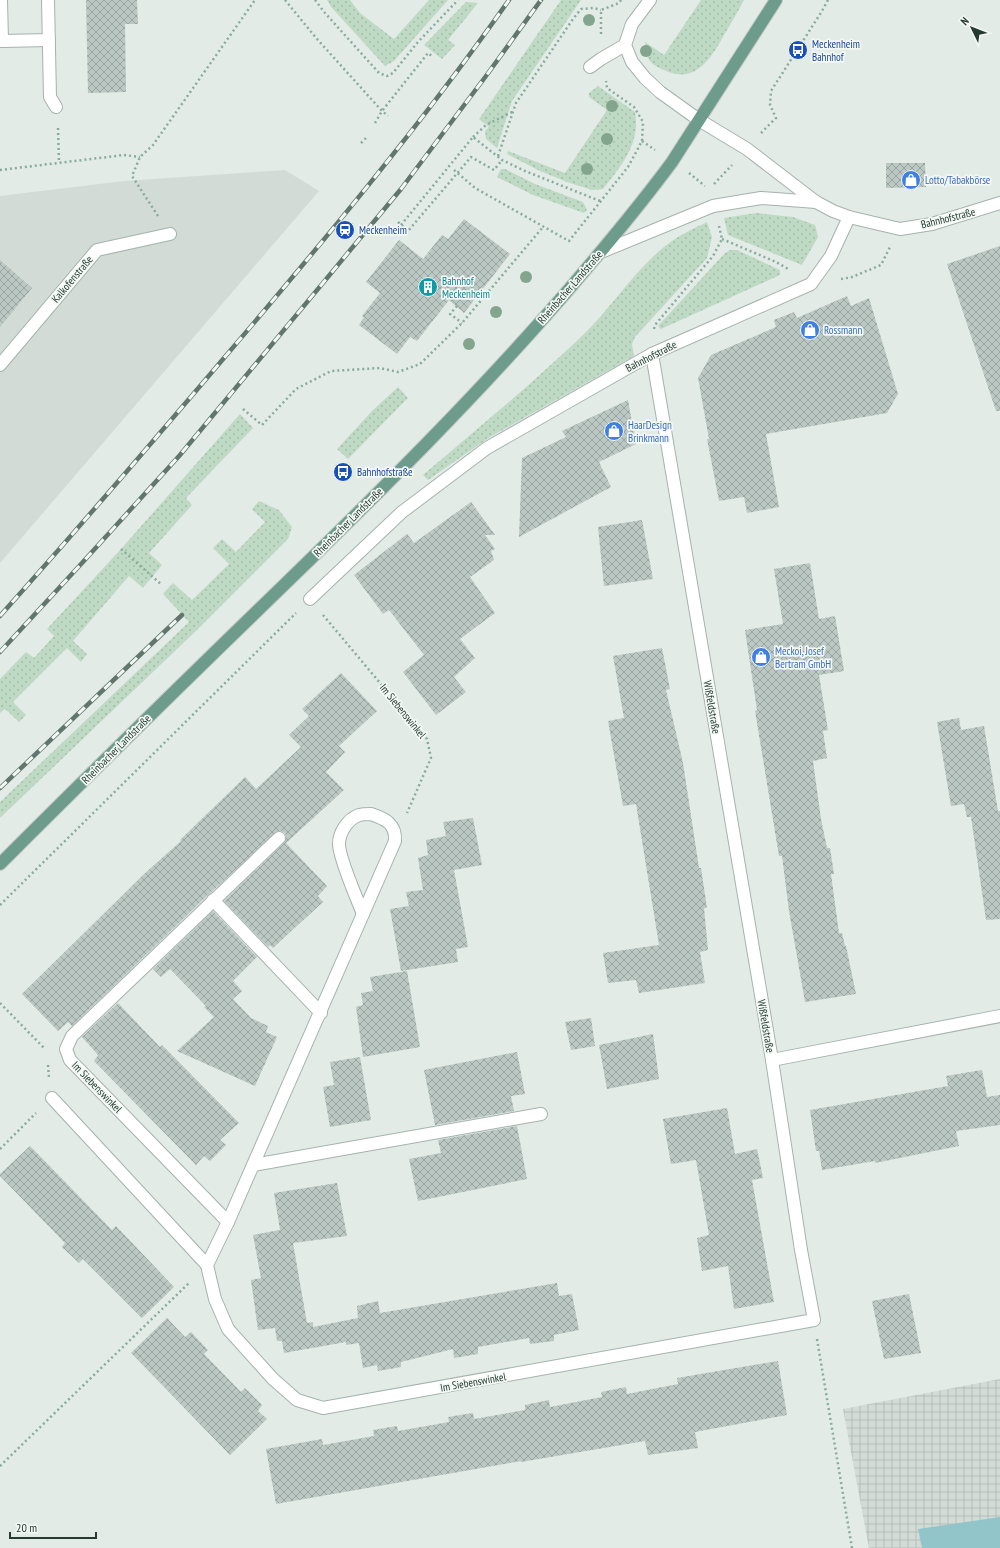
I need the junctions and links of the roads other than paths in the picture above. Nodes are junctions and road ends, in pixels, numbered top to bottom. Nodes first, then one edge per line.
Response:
1 (2, 0) edge
2 (48, 0) edge
3 (650, 0) edge
4 (776, 0) edge
5 (49, 40) junction
6 (625, 45) junction
7 (590, 68) dead end
8 (56, 107) road end
9 (699, 120) junction
10 (816, 202) junction
11 (1000, 203) edge
12 (849, 217) junction
13 (170, 234) road end
14 (601, 252) junction
15 (652, 354) junction
16 (0, 365) edge
17 (310, 599) road end
18 (279, 838) dead end
19 (0, 864) edge
20 (213, 900) junction
21 (363, 914) junction
22 (320, 1013) junction
23 (1000, 1016) edge
24 (772, 1060) junction
25 (52, 1098) road end
26 (541, 1114) dead end
27 (253, 1165) junction
28 (228, 1222) junction
29 (208, 1265) junction
30 (814, 1320) joint

1 - 5 street
2 - 5 street
3 - 6 street
4 - 9 main road, Rheinbacher Landstraße
5 - 8 street
6 - 7 street
6 - 9 street, Bahnhofstraße
9 - 10 street, Bahnhofstraße
9 - 14 main road, Rheinbacher Landstraße
10 - 12 street, Bahnhofstraße
10 - 14 street, Bahnhofstraße
11 - 12 street, Bahnhofstraße
12 - 15 street, Bahnhofstraße
13 - 16 street, Kalkofenstraße
14 - 19 main road, Rheinbacher Landstraße
15 - 17 street, Bahnhofstraße
15 - 24 street, Wißfeldstraße
18 - 20 street, Im Siebenswinkel
20 - 22 street
20 - 28 street, Im Siebenswinkel
21 - 21 street
21 - 22 street
22 - 27 street
23 - 24 street, Wißfeldstraße
24 - 30 street, Wißfeldstraße
25 - 29 street
26 - 27 street
27 - 28 street
28 - 29 street
29 - 30 street, Im Siebenswinkel

